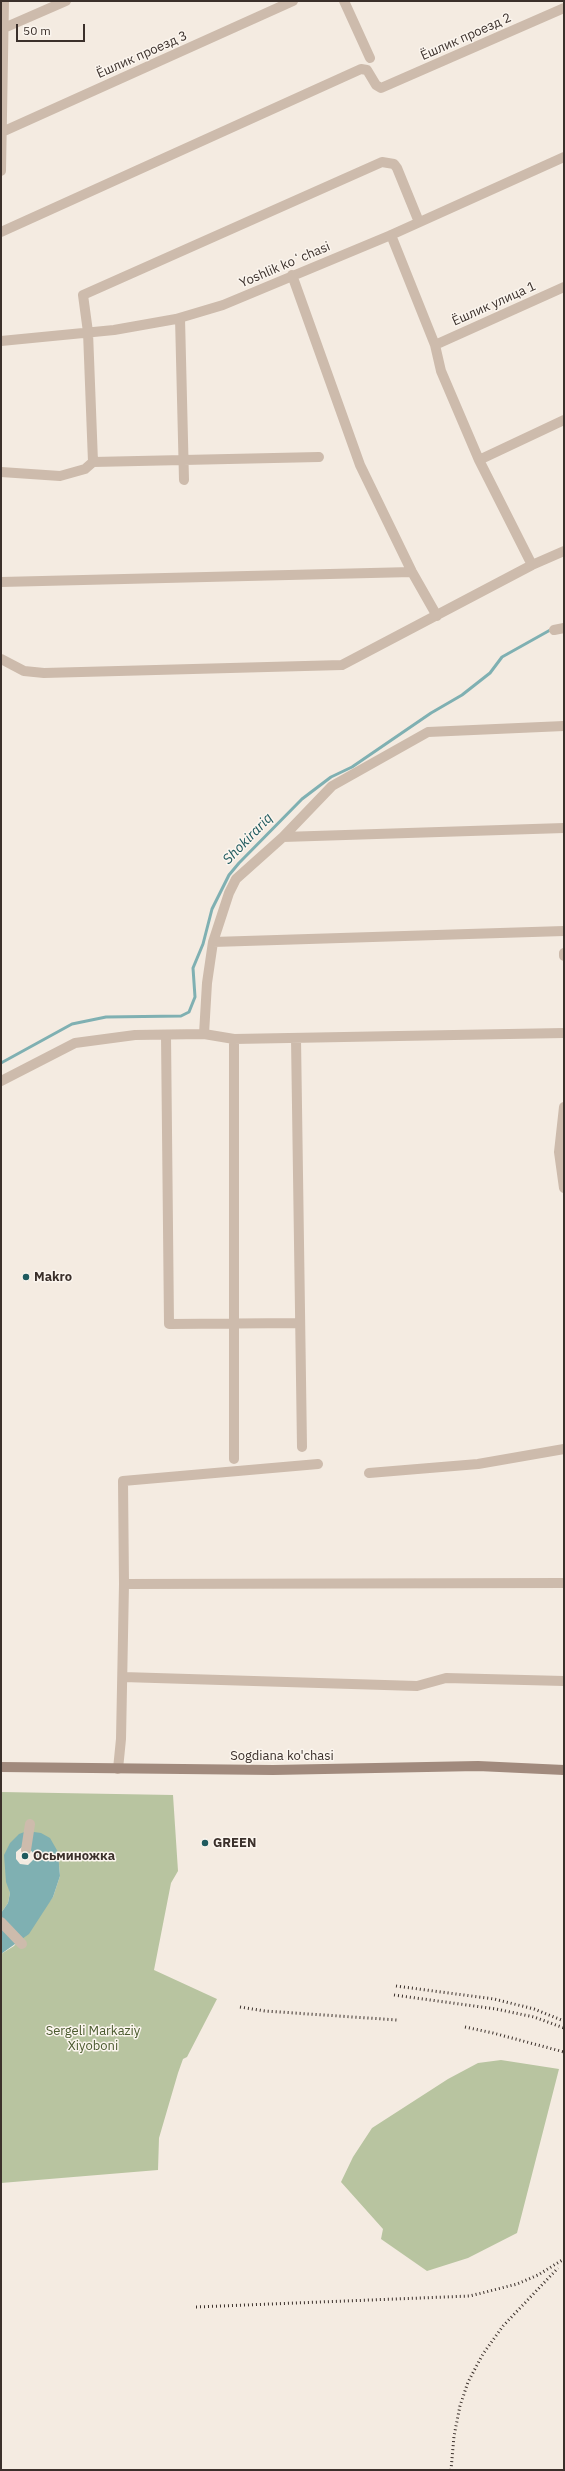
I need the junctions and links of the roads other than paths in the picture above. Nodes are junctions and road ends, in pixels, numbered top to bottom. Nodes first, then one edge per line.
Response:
1 (4, 1) edge
2 (66, 1) edge
3 (293, 1) edge
4 (344, 1) edge
5 (564, 8) edge
6 (4, 28) junction
7 (370, 58) dead end
8 (2, 132) edge
9 (564, 157) edge
10 (1, 171) edge
11 (419, 222) junction
12 (1, 232) edge
13 (391, 235) junction
14 (292, 275) junction
15 (564, 287) edge
16 (180, 318) junction
17 (88, 332) junction
18 (1, 341) edge
19 (435, 345) junction
20 (564, 420) edge
21 (319, 457) dead end
22 (184, 459) junction
23 (479, 460) junction
24 (93, 462) junction
25 (1, 472) edge
26 (184, 480) dead end
27 (564, 551) edge
28 (532, 565) junction
29 (412, 572) junction
30 (1, 582) edge
31 (437, 616) junction
32 (1, 659) edge
33 (564, 726) edge
34 (564, 828) edge
35 (284, 837) junction
36 (564, 931) edge
37 (213, 942) junction
38 (564, 953) edge
39 (564, 956) edge
40 (564, 1033) edge
41 (204, 1034) junction
42 (166, 1035) junction
43 (296, 1038) junction
44 (234, 1039) junction
45 (1, 1080) edge
46 (564, 1106) edge
47 (564, 1188) edge
48 (300, 1323) junction
49 (232, 1324) junction
50 (302, 1447) dead end
51 (564, 1449) edge
52 (234, 1459) dead end
53 (318, 1464) dead end
54 (370, 1473) dead end
55 (564, 1582) edge
56 (124, 1584) junction
57 (123, 1677) junction
58 (564, 1682) edge
59 (1, 1767) edge
60 (118, 1769) junction
61 (564, 1770) edge
62 (30, 1824) dead end
63 (26, 1850) dead end
64 (1, 1922) edge
65 (22, 1944) dead end

1 - 6 street
2 - 6 street
3 - 8 street, Ёшлик проезд 3
4 - 7 street
5 - 12 street, Ёшлик проезд 2
6 - 8 street
8 - 10 street
9 - 11 street, Yoshlik koʻchasi
11 - 13 street, Yoshlik koʻchasi
11 - 17 street
13 - 14 street, Yoshlik koʻchasi
13 - 19 street
14 - 16 street, Yoshlik koʻchasi
14 - 29 street
15 - 19 street, Ёшлик улица 1
16 - 17 street, Yoshlik koʻchasi
16 - 22 street
17 - 18 street, Yoshlik koʻchasi
17 - 24 street
19 - 23 street
20 - 23 street
21 - 22 street
22 - 24 street
22 - 26 street
23 - 28 street
24 - 25 street
27 - 28 street
28 - 31 street
29 - 30 street
29 - 31 street
31 - 32 street
33 - 35 street
34 - 35 street
35 - 37 street
36 - 37 street
37 - 41 street
38 - 39 street
40 - 43 street
41 - 42 street
41 - 44 street
42 - 45 street
42 - 49 street
43 - 44 street
43 - 48 street
44 - 49 street
46 - 47 street
48 - 49 street
48 - 50 street
49 - 52 street
51 - 54 street
53 - 56 street
55 - 56 street
56 - 57 street
57 - 58 street
57 - 60 street
59 - 60 street, Sogdiana ko'chasi
60 - 61 street, Sogdiana ko'chasi
62 - 63 street
64 - 65 street

